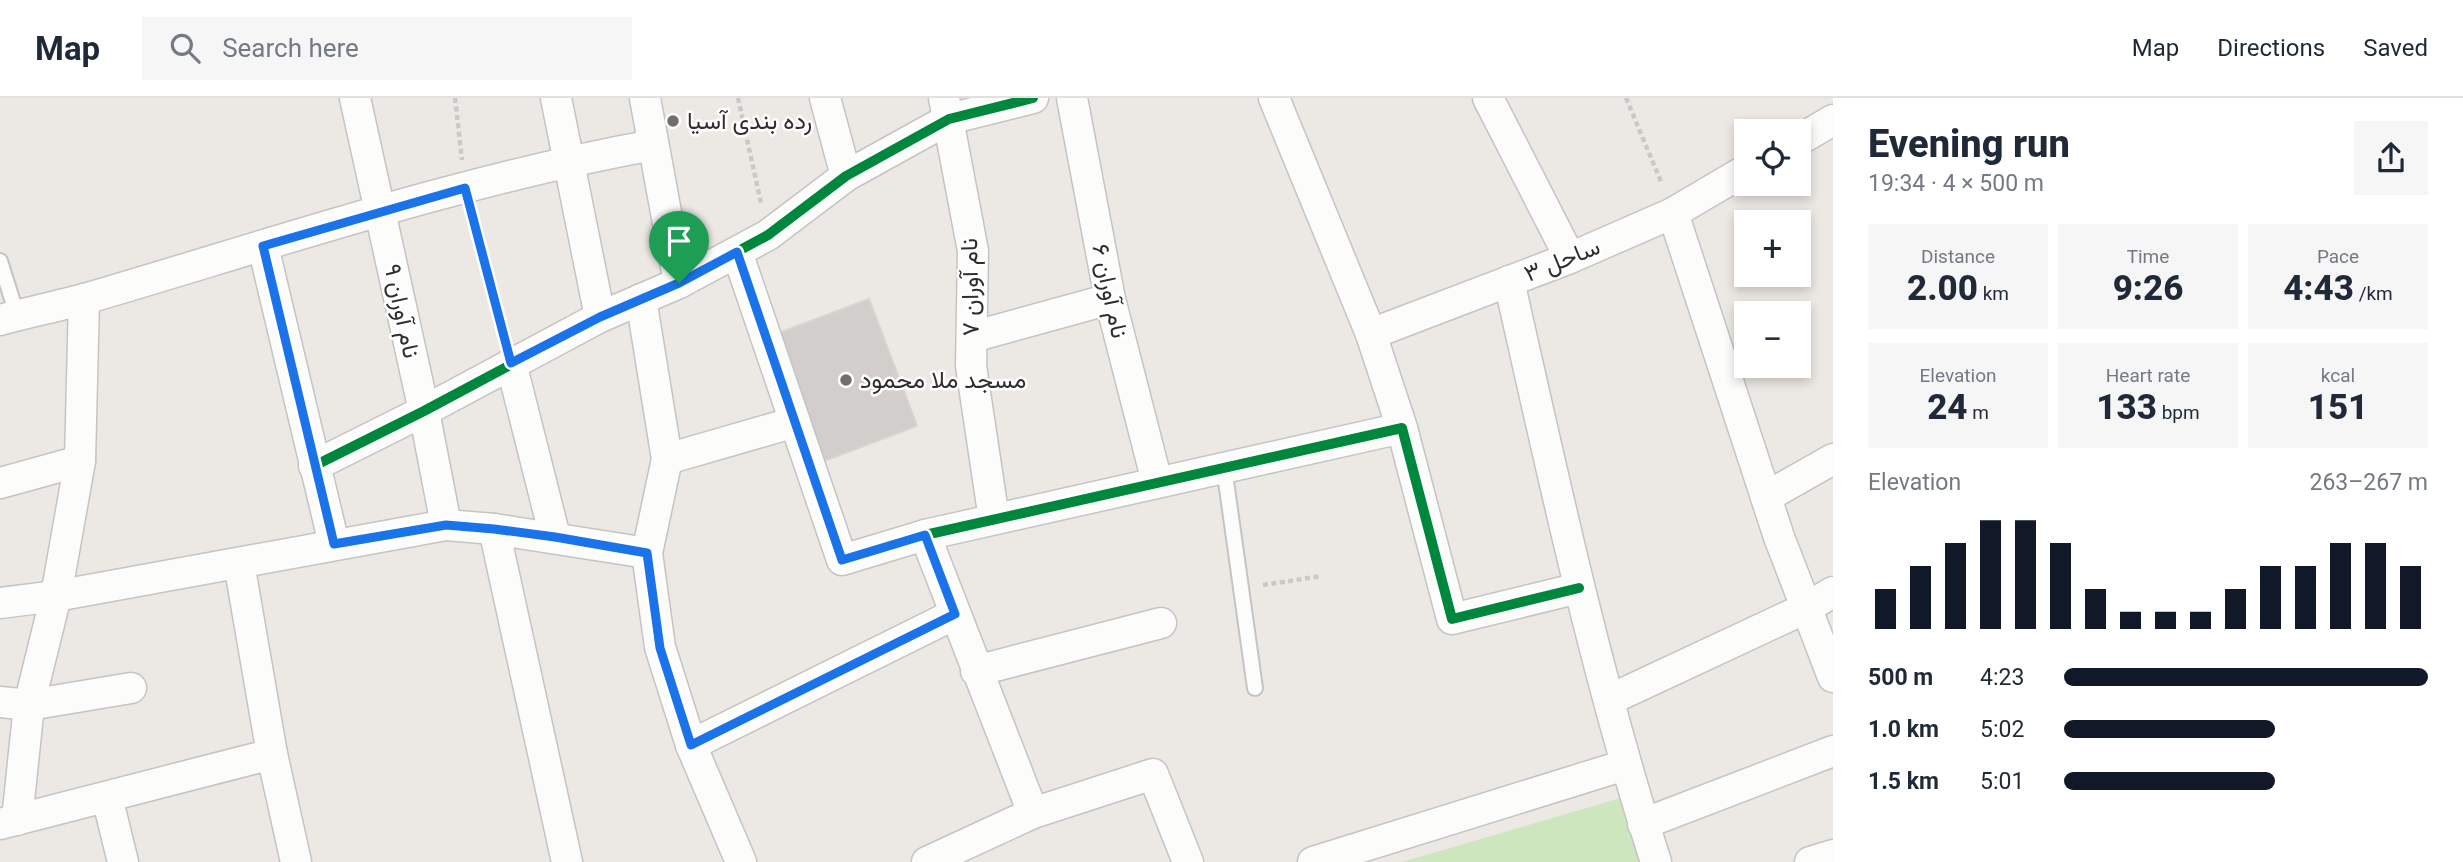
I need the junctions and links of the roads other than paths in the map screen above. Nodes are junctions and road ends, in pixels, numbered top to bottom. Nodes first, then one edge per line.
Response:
1 (355, 98) edge
2 (556, 98) edge
3 (645, 98) edge
4 (825, 98) edge
5 (1033, 98) edge
6 (1072, 98) edge
7 (1275, 98) edge
8 (1488, 98) edge
9 (946, 108) edge
10 (1833, 120) edge
11 (1811, 133) edge
12 (653, 145) junction
13 (568, 160) junction
14 (846, 176) junction
15 (1734, 177) edge
16 (381, 211) junction
17 (1673, 213) junction
18 (263, 246) junction
19 (737, 252) junction
20 (1570, 258) junction
21 (0, 261) edge
22 (1509, 281) junction
23 (679, 283) junction
24 (84, 299) junction
25 (641, 299) junction
26 (1110, 299) junction
27 (600, 317) junction
28 (9, 318) edge
29 (1371, 334) junction
30 (972, 337) junction
31 (511, 363) junction
32 (424, 411) junction
33 (795, 422) junction
34 (1402, 428) junction
35 (667, 459) junction
36 (1833, 459) edge
37 (80, 461) junction
38 (314, 466) junction
39 (1224, 467) junction
40 (1157, 482) junction
41 (0, 483) edge
42 (1766, 497) junction
43 (994, 519) junction
44 (446, 525) junction
45 (494, 529) junction
46 (925, 535) junction
47 (555, 537) junction
48 (334, 544) junction
49 (647, 553) junction
50 (239, 563) junction
51 (1579, 588) junction
52 (1833, 592) edge
53 (56, 596) junction
54 (0, 603) edge
55 (1806, 608) junction
56 (955, 614) junction
57 (1161, 623) dead end
58 (976, 671) junction
59 (1833, 677) edge
60 (131, 688) dead end
61 (1255, 688) dead end
62 (1609, 700) junction
63 (14, 704) edge
64 (691, 745) junction
65 (1833, 751) edge
66 (272, 754) junction
67 (1625, 765) junction
68 (107, 797) junction
69 (1033, 813) junction
70 (8, 822) edge
71 (1643, 824) junction
72 (1833, 855) edge
73 (735, 860) edge
74 (123, 862) edge
75 (296, 862) edge
76 (567, 862) edge
77 (927, 862) edge
78 (1188, 862) edge
79 (1313, 862) edge
80 (1656, 862) edge
81 (1810, 862) edge

1 - 16 street, نام آوران ۹
2 - 13 street
3 - 12 street
4 - 14 street
5 - 9 street
6 - 26 street, نام آوران ۶
7 - 29 street
8 - 20 street
9 - 14 street
9 - 30 street, نام آوران ۷
10 - 11 street
12 - 13 street
12 - 23 street
13 - 16 street
13 - 27 street
14 - 19 street
15 - 17 street, ساحل ۳
16 - 18 street
16 - 32 street, نام آوران ۹
17 - 20 street, ساحل ۳
17 - 42 street
18 - 24 street
18 - 38 street
19 - 23 street
19 - 33 street
20 - 22 street, ساحل ۳
21 - 28 lane
22 - 29 street, ساحل ۳
22 - 51 street
23 - 25 street
24 - 28 street
24 - 37 street
25 - 27 street
25 - 35 street
26 - 30 street
26 - 40 street, نام آوران ۶
27 - 31 street
29 - 34 street
30 - 43 street, نام آوران ۷
31 - 32 street
31 - 47 street
32 - 38 street
32 - 44 street, نام آوران ۹
33 - 35 street
33 - 46 street
34 - 39 street
34 - 51 street
35 - 49 street
36 - 42 street
37 - 41 street
37 - 53 street
38 - 48 street
39 - 40 street
39 - 61 lane
40 - 43 street
42 - 55 street
43 - 46 street
44 - 45 street
44 - 48 street
45 - 47 street
45 - 76 street
46 - 56 street
47 - 49 street
48 - 50 street
49 - 64 street
50 - 53 street
50 - 66 street
51 - 62 street
52 - 55 street
53 - 54 street
53 - 63 street
55 - 59 street
55 - 62 street
56 - 58 street
56 - 64 street
57 - 58 street
58 - 69 street
60 - 63 street
62 - 67 street
63 - 70 street
64 - 73 street
65 - 71 street
66 - 68 street
66 - 75 street
67 - 71 street
67 - 79 street
68 - 70 street
68 - 74 street
69 - 77 street
69 - 78 street
71 - 80 street
72 - 81 street

